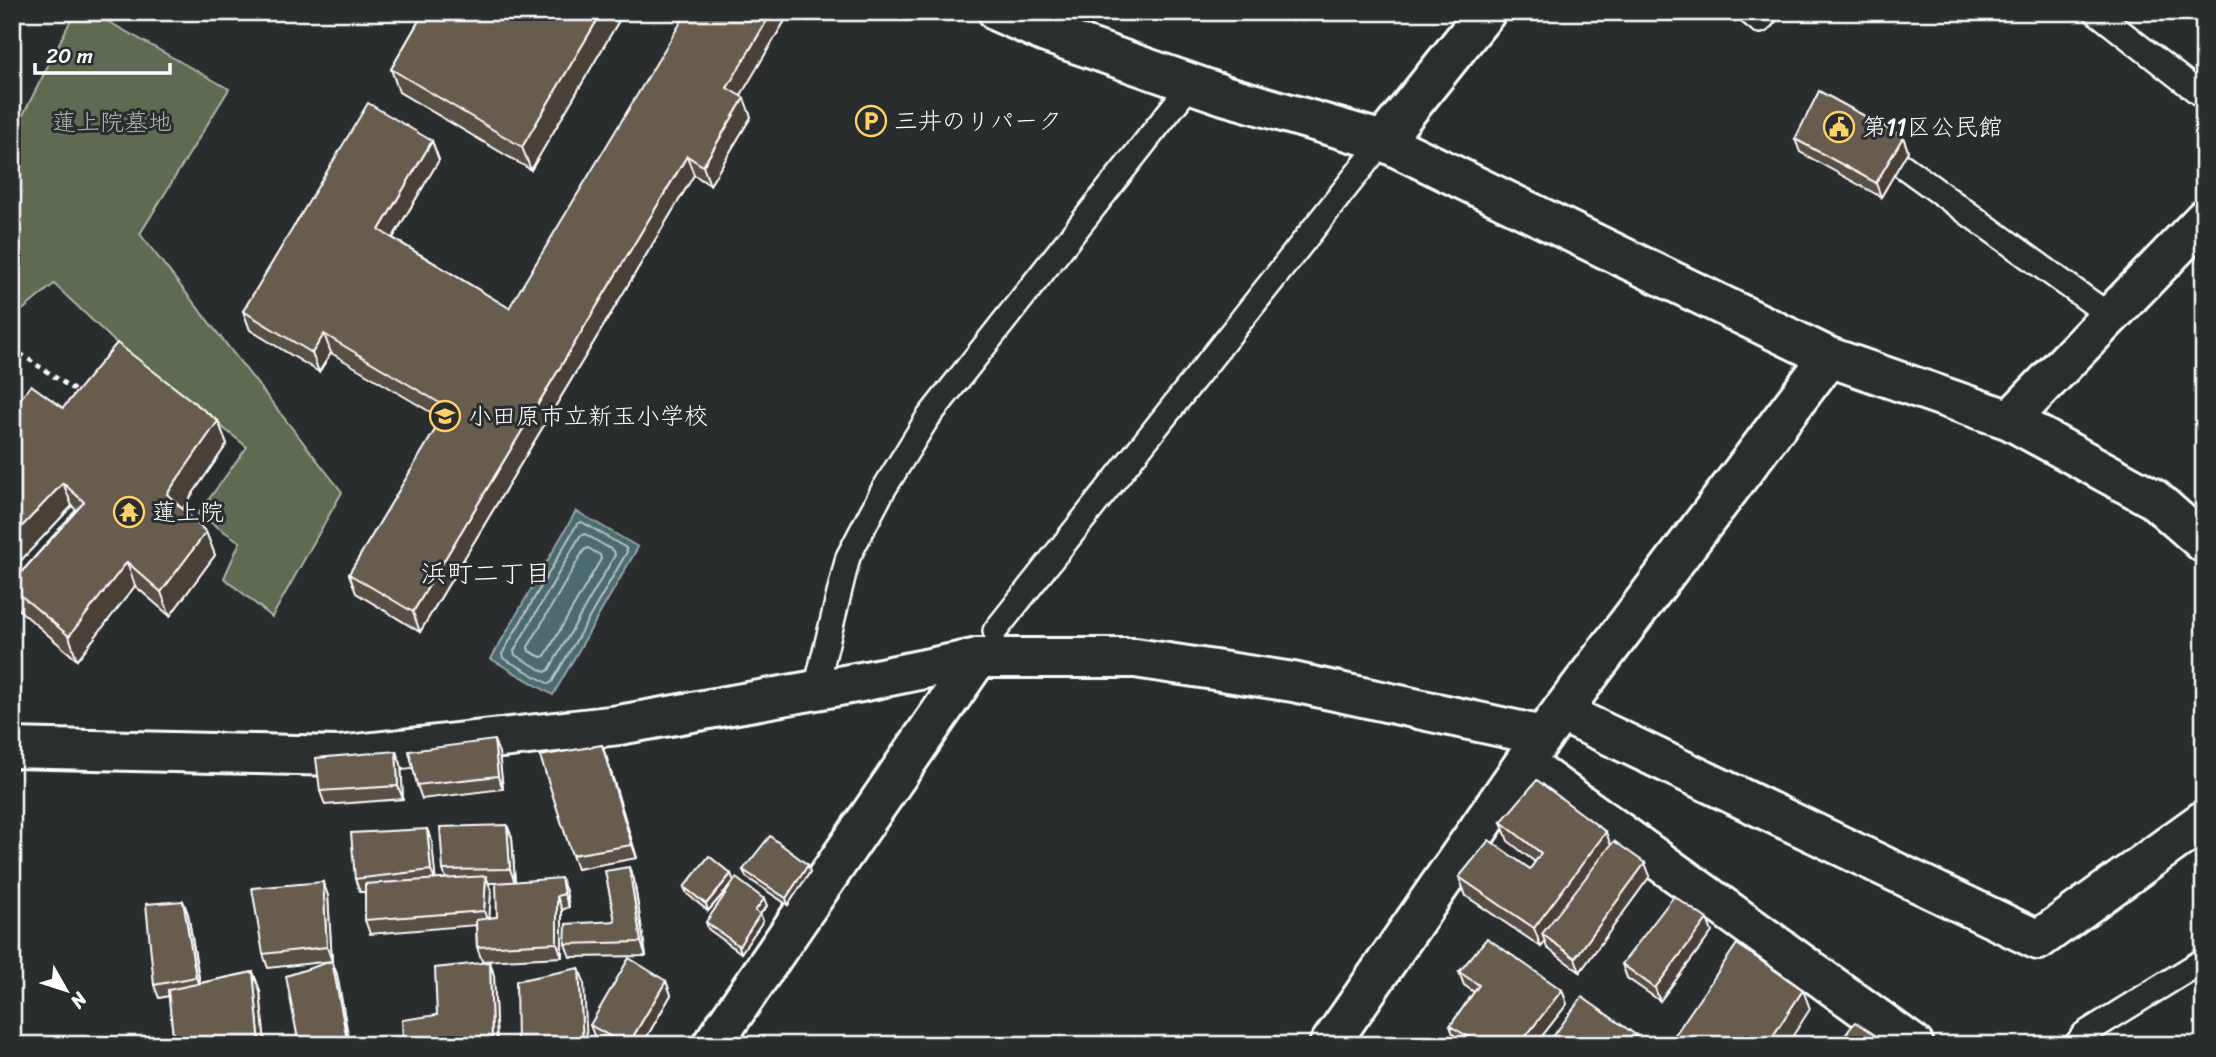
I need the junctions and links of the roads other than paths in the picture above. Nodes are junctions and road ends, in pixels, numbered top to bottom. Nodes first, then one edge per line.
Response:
1 (998, 12) edge
2 (1486, 12) edge
3 (1749, 12) edge
4 (1767, 12) edge
5 (2096, 12) edge
6 (1054, 22) edge
7 (1191, 84) junction
8 (2204, 97) edge
9 (1383, 141) junction
10 (1900, 164) edge
11 (2204, 219) edge
12 (2110, 316) junction
13 (1829, 356) junction
14 (2010, 420) junction
15 (2204, 543) edge
16 (986, 645) junction
17 (816, 688) junction
18 (1543, 738) junction
19 (12, 748) edge
20 (2204, 820) edge
21 (2204, 960) edge
22 (712, 1045) edge
23 (1329, 1045) edge
24 (1914, 1045) edge
25 (2076, 1045) edge

1 - 6 street
2 - 9 street
3 - 4 lane
5 - 8 lane
6 - 7 street
7 - 9 street
7 - 17 lane
9 - 13 street
9 - 16 lane
10 - 12 lane
11 - 12 street
12 - 14 street
13 - 14 street
13 - 18 street
14 - 15 street
16 - 17 street
16 - 18 street
16 - 22 street
17 - 19 street
18 - 20 street
18 - 23 street
18 - 24 street
21 - 25 lane

